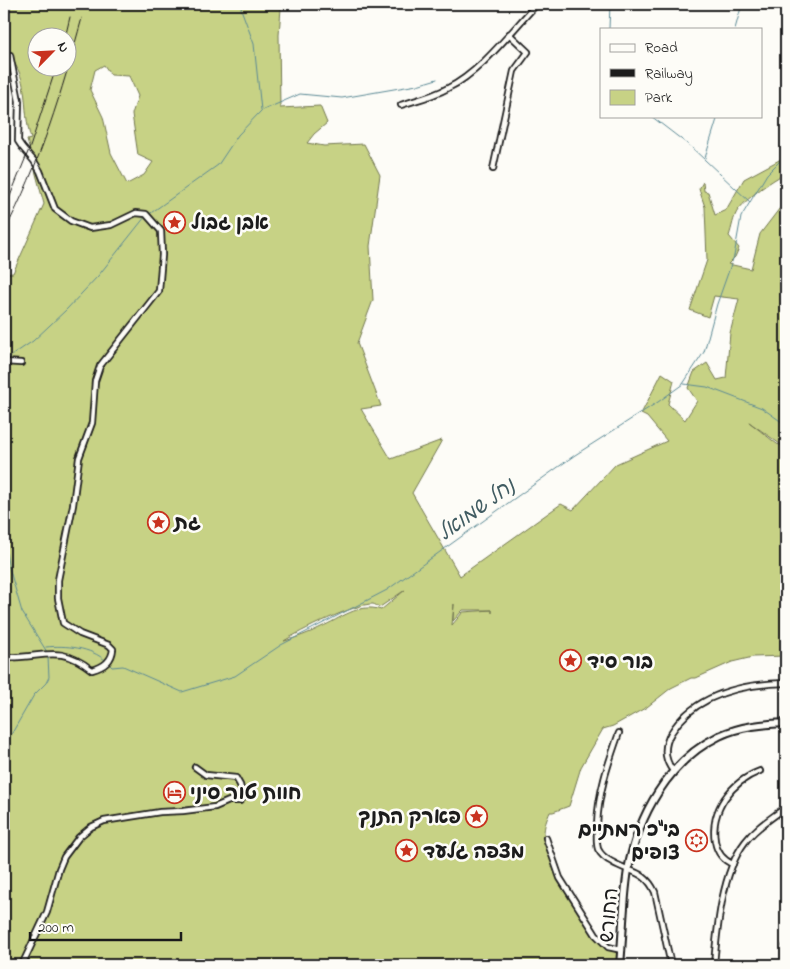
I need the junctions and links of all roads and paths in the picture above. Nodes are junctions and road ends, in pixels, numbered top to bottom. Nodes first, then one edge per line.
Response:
1 (537, 4) edge
2 (509, 34) junction
3 (10, 55) dead end
4 (401, 105) dead end
5 (493, 169) dead end
6 (4, 362) edge
7 (21, 363) dead end
8 (4, 657) edge
9 (786, 683) edge
10 (786, 723) edge
11 (619, 733) dead end
12 (195, 767) dead end
13 (760, 771) dead end
14 (674, 772) junction
15 (786, 807) edge
16 (546, 838) dead end
17 (733, 864) junction
18 (628, 870) junction
19 (786, 946) edge
20 (622, 950) junction
21 (22, 965) edge
22 (620, 965) edge
23 (671, 965) edge
24 (714, 965) edge
25 (785, 965) edge

1 - 2 street
2 - 4 street
2 - 5 street
3 - 8 street
6 - 7 street
9 - 14 street
10 - 14 street, החורש
11 - 18 street
12 - 21 street
13 - 17 street
14 - 18 street, החורש
15 - 17 street
16 - 20 street
17 - 24 street
18 - 20 street, החורש
18 - 23 street
19 - 25 street
20 - 22 street, החורש

